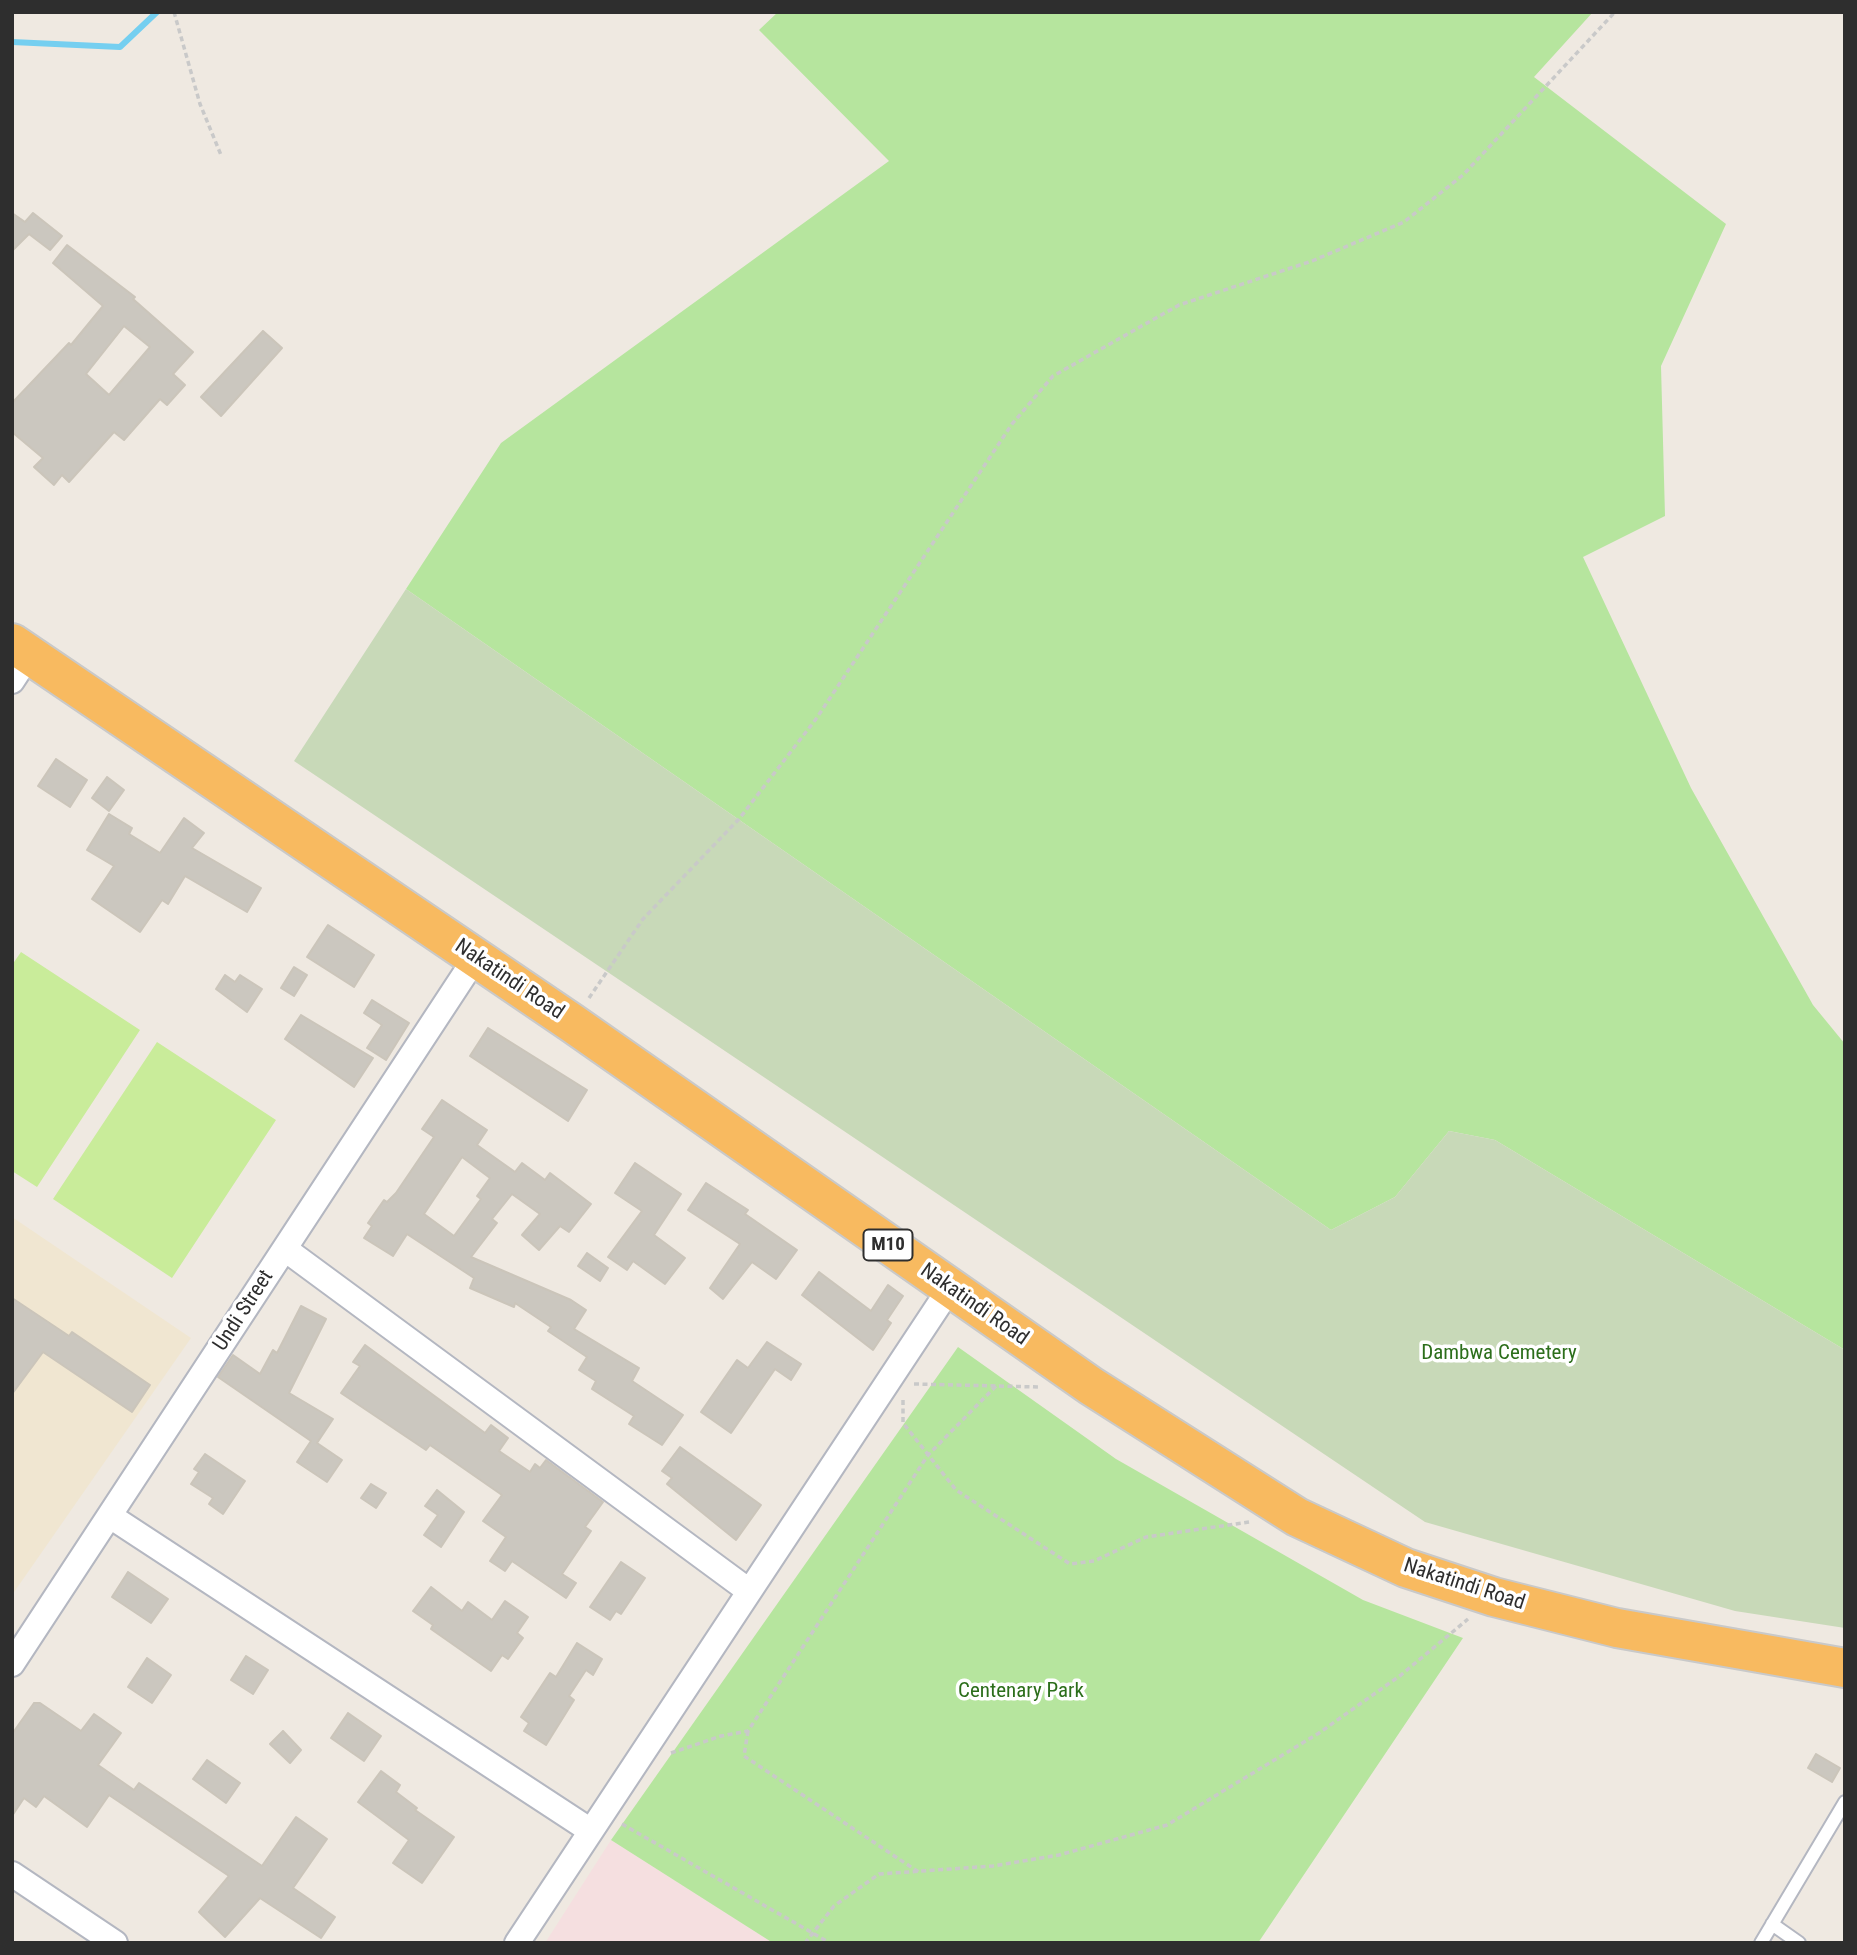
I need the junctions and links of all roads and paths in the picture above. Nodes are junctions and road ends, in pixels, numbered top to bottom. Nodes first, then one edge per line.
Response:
1 (174, 12) edge
2 (1615, 12) edge
3 (221, 155) dead end
4 (18, 660) edge
5 (476, 957) junction
6 (572, 1023) junction
7 (285, 1250) junction
8 (950, 1288) junction
9 (903, 1356) junction
10 (914, 1384) junction
11 (997, 1385) junction
12 (1091, 1386) junction
13 (928, 1455) junction
14 (110, 1516) junction
15 (1297, 1517) junction
16 (749, 1591) junction
17 (1494, 1597) junction
18 (12, 1664) edge
19 (1845, 1668) edge
20 (748, 1731) junction
21 (638, 1761) junction
22 (1845, 1802) edge
23 (597, 1822) junction
24 (920, 1873) junction
25 (12, 1874) edge
26 (1772, 1924) junction
27 (814, 1931) junction
28 (115, 1943) edge
29 (517, 1943) edge
30 (805, 1943) edge
31 (830, 1943) edge
32 (1761, 1943) edge
33 (1799, 1943) edge

1 - 3 path
2 - 6 path
4 - 5 highway, Nakatindi Road / M10
5 - 6 highway, Nakatindi Road / M10
5 - 7 street, Undi Street
6 - 8 highway, Nakatindi Road / M10
7 - 14 street, Undi Street
7 - 16 street
8 - 9 street
8 - 12 highway, Nakatindi Road / M10
9 - 10 path
9 - 16 street
10 - 11 path
10 - 13 path
11 - 12 path
11 - 13 path
12 - 15 highway, Nakatindi Road / M10
13 - 15 path
13 - 20 path
14 - 18 street, Undi Street
14 - 23 street
15 - 17 highway, Nakatindi Road / M10
16 - 21 street
17 - 19 highway, Nakatindi Road / M10
17 - 24 path
20 - 21 path
20 - 24 path
21 - 23 street
22 - 26 lane
23 - 27 path
23 - 29 street
24 - 27 path
25 - 28 street
26 - 32 lane
26 - 33 lane
27 - 30 path
27 - 31 path

